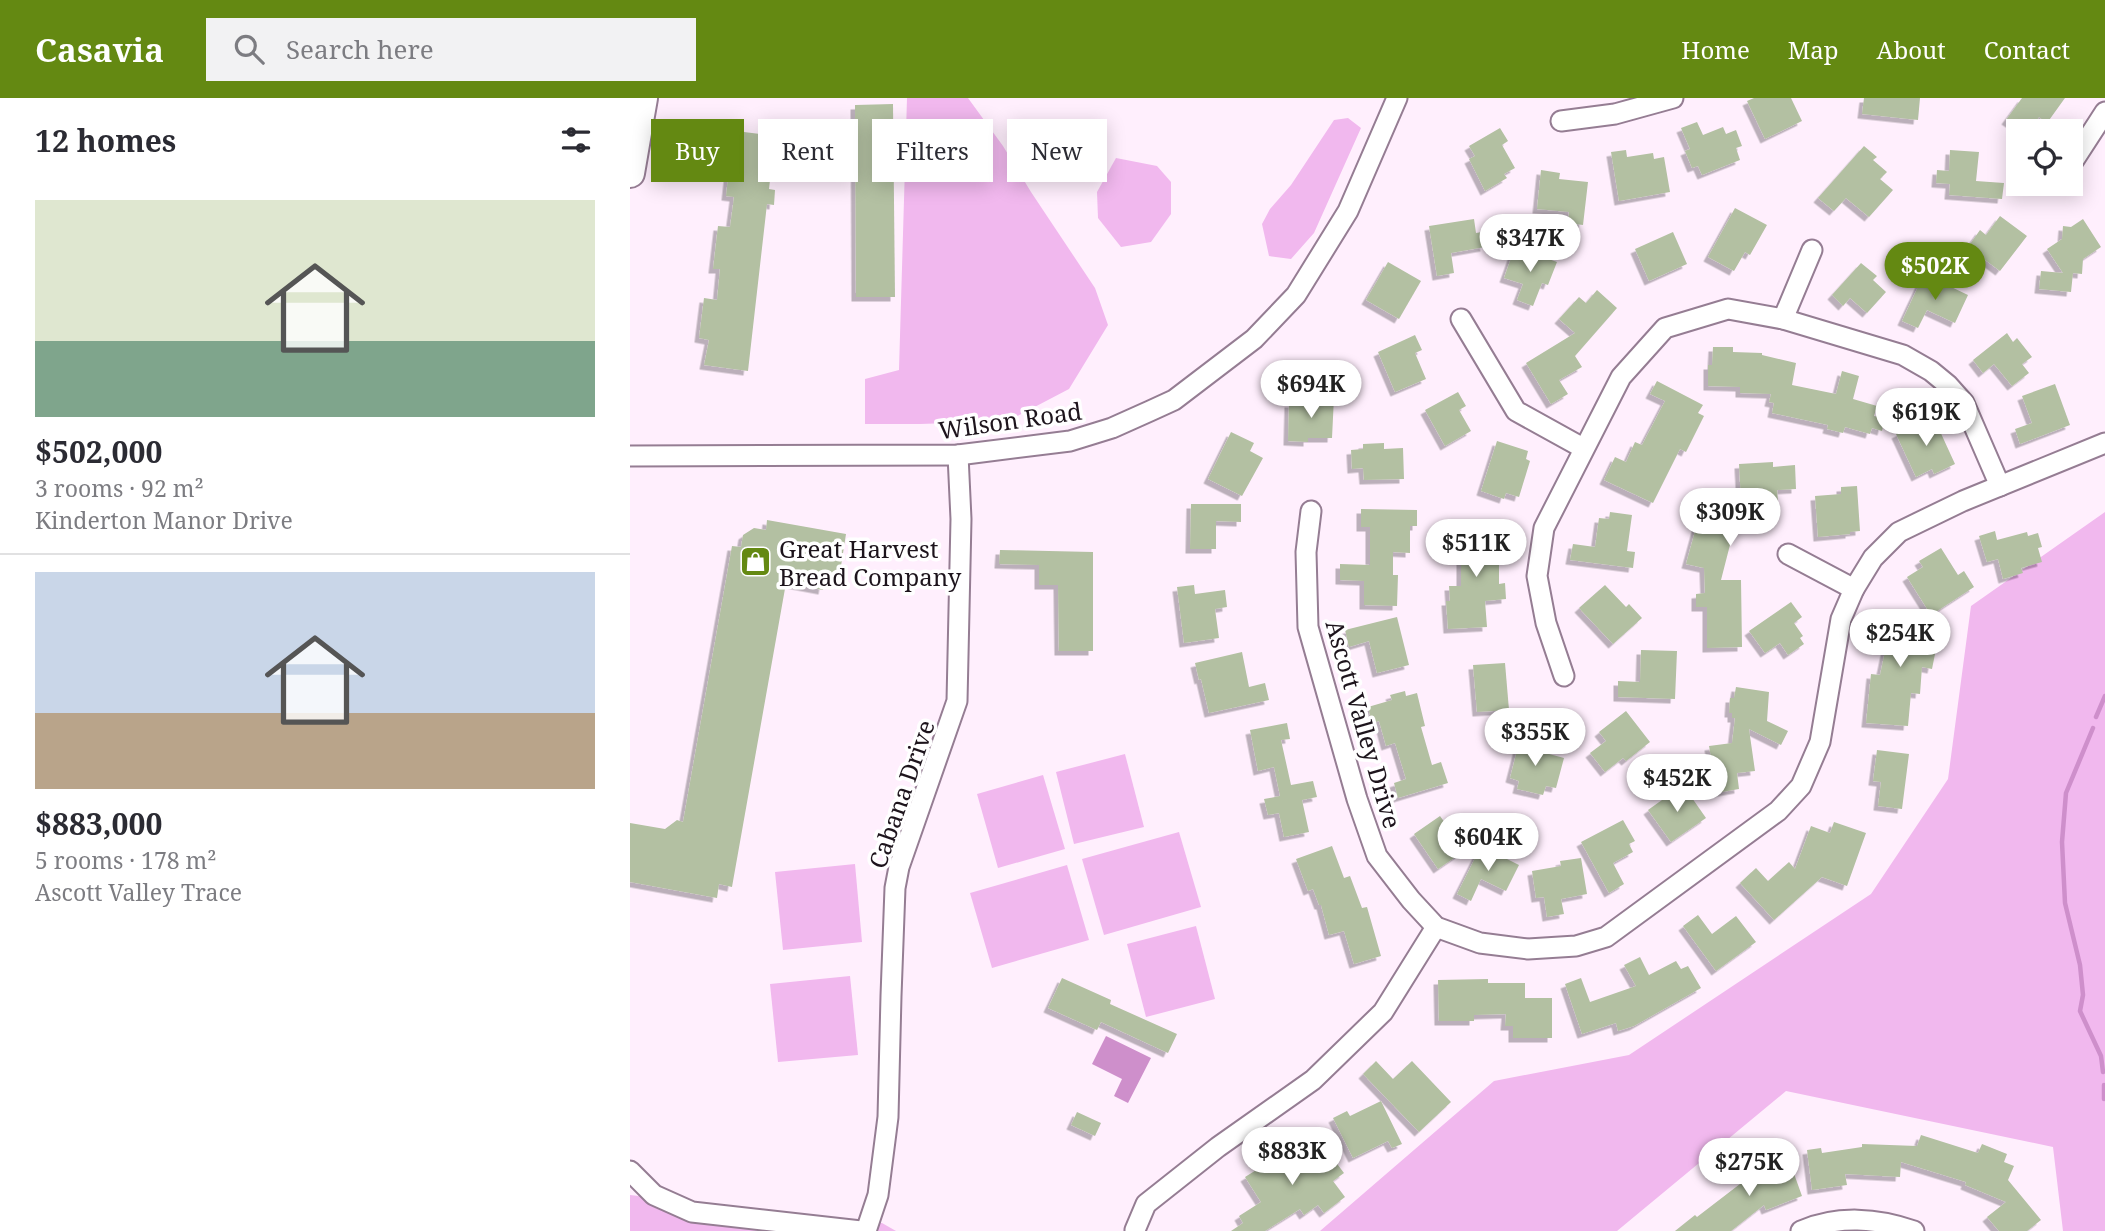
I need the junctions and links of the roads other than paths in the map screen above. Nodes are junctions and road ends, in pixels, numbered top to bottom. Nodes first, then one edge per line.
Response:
1 (643, 98) edge
2 (1396, 98) edge
3 (1673, 98) edge
4 (2105, 112) edge
5 (1561, 121) dead end
6 (2083, 146) edge
7 (630, 173) edge
8 (1812, 250) dead end
9 (1461, 319) dead end
10 (1783, 319) junction
11 (2105, 443) edge
12 (1583, 448) junction
13 (958, 455) junction
14 (630, 456) edge
15 (2000, 486) junction
16 (1311, 511) dead end
17 (1788, 555) dead end
18 (1854, 589) junction
19 (1564, 676) dead end
20 (1436, 927) junction
21 (630, 1171) edge
22 (1135, 1230) edge
23 (863, 1231) edge
24 (1801, 1231) edge
25 (1914, 1231) edge

1 - 7 highway
2 - 13 street, Wilson Road
3 - 5 street
4 - 6 street
8 - 10 street
9 - 12 street
10 - 12 street
10 - 15 street
11 - 15 street, Ascott Valley Drive
12 - 19 street
13 - 14 street, Wilson Road
13 - 23 street, Cabana Drive
15 - 18 street, Ascott Valley Drive
16 - 20 street, Ascott Valley Drive
17 - 18 street
18 - 20 street, Ascott Valley Drive
20 - 22 street
21 - 23 street
24 - 25 street

